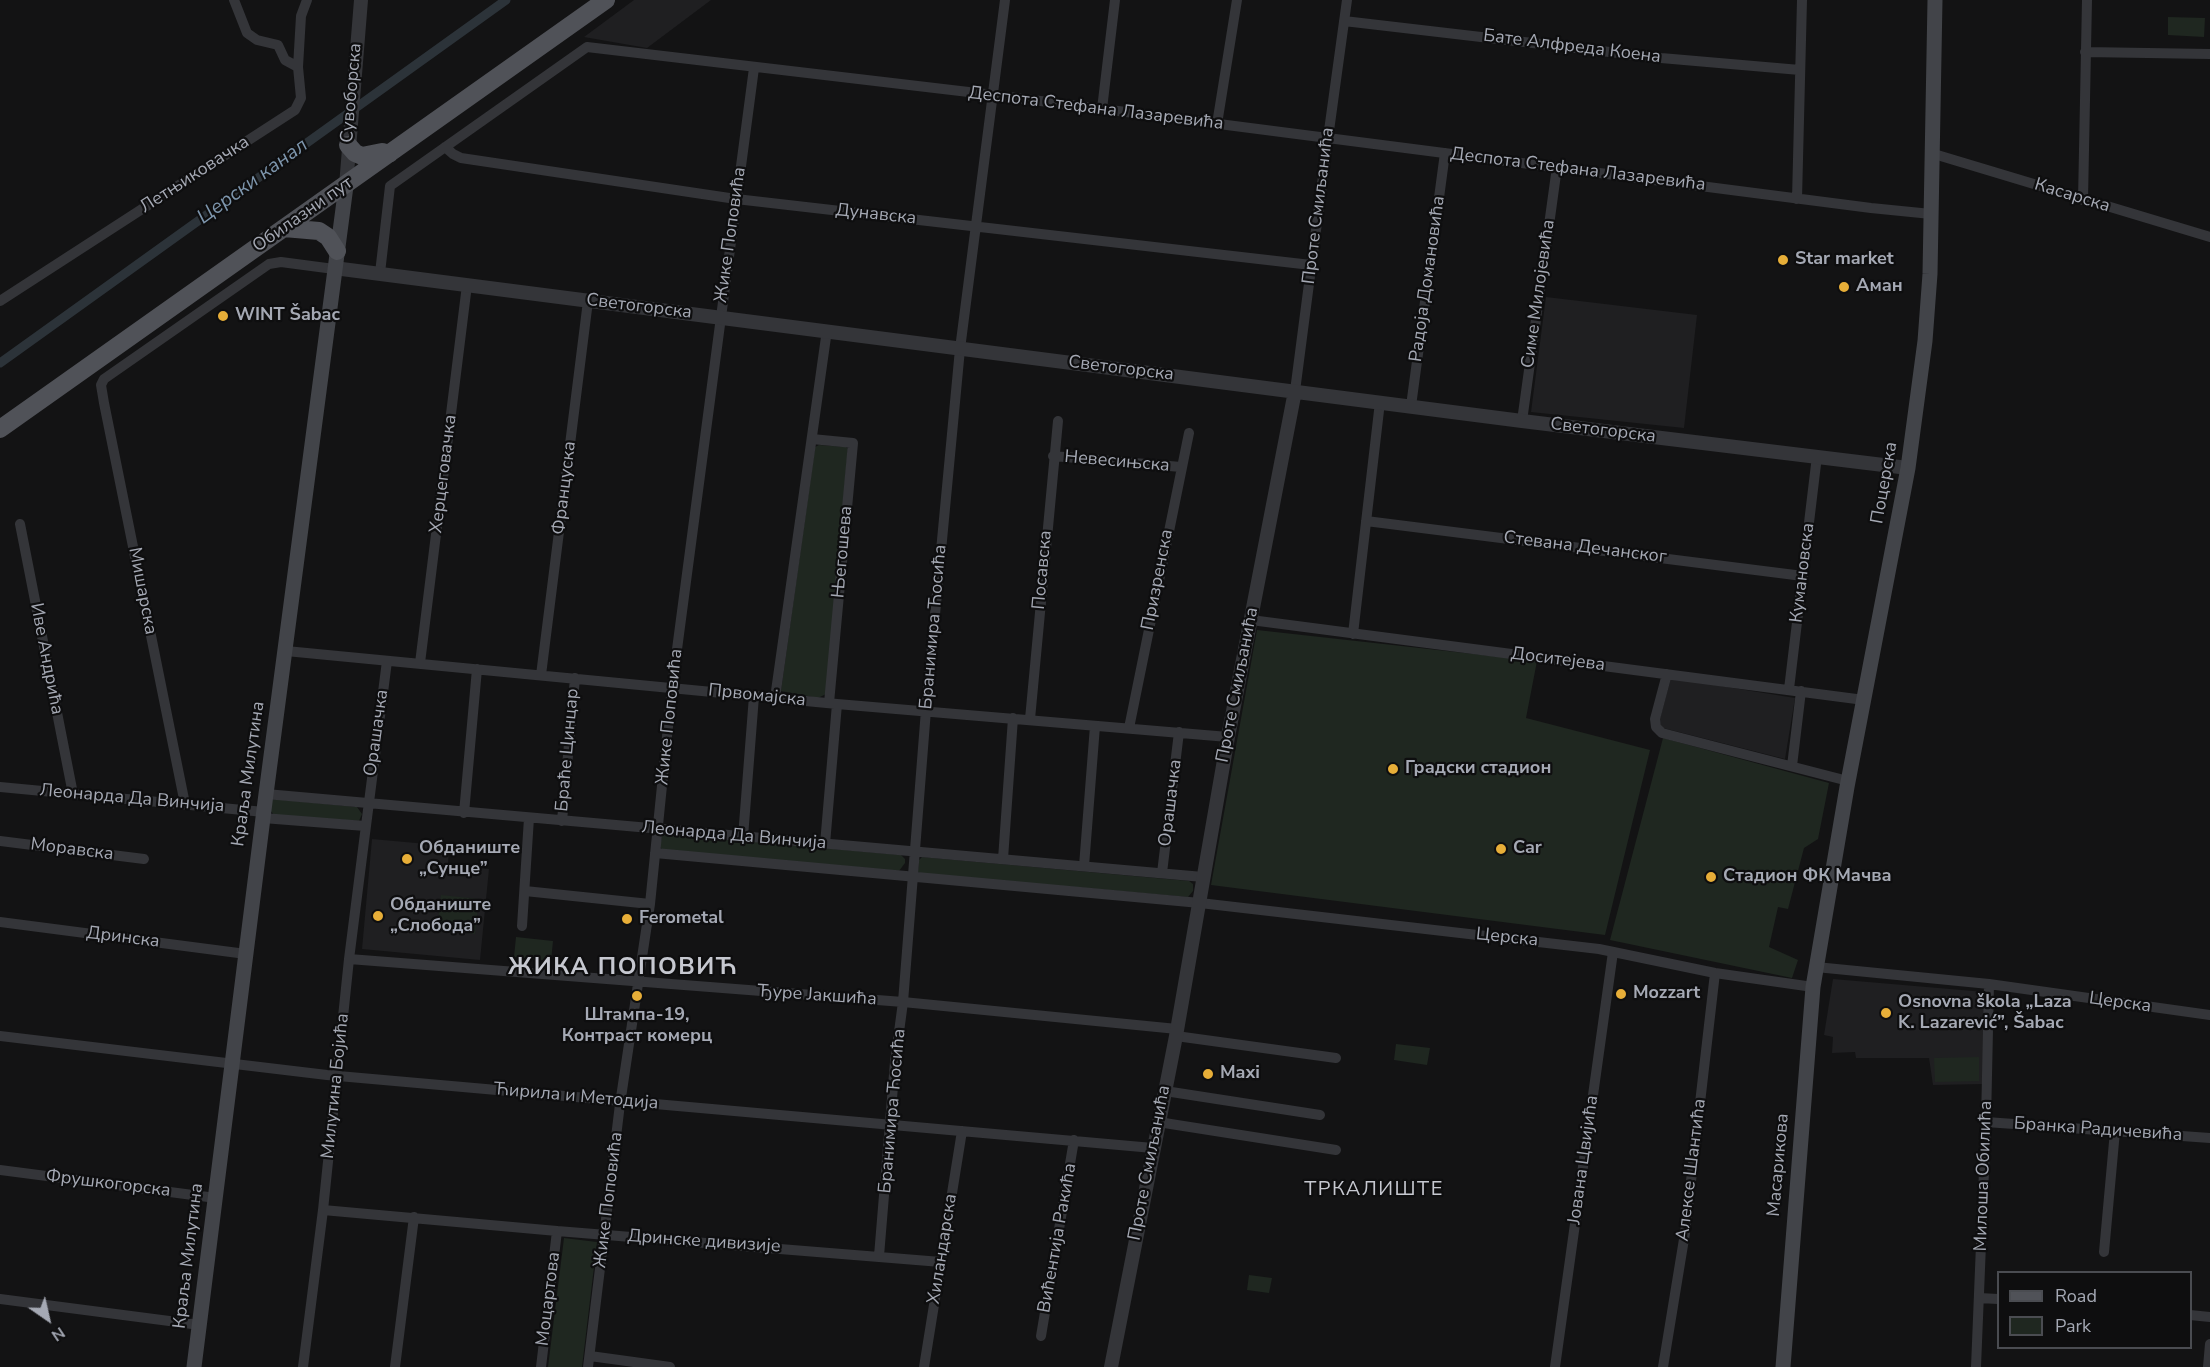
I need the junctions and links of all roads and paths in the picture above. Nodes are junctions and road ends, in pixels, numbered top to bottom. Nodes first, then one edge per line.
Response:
1 (234, 0) edge
2 (307, 0) edge
3 (361, 0) edge
4 (606, 0) edge
5 (1005, 0) edge
6 (1115, 0) edge
7 (1237, 0) edge
8 (1347, 0) edge
9 (1802, 0) edge
10 (1935, 0) edge
11 (2087, 0) edge
12 (1344, 21) junction
13 (2085, 52) junction
14 (2210, 54) edge
15 (298, 67) junction
16 (754, 68) junction
17 (1800, 70) junction
18 (993, 95) junction
19 (1102, 109) junction
20 (1217, 124) junction
21 (1328, 138) junction
22 (348, 142) junction
23 (445, 147) junction
24 (1445, 153) junction
25 (391, 154) junction
26 (1934, 154) junction
27 (1557, 167) junction
28 (346, 186) junction
29 (736, 199) junction
30 (1797, 199) junction
31 (2083, 200) junction
32 (1931, 214) junction
33 (977, 226) junction
34 (284, 228) junction
35 (2210, 237) edge
36 (335, 263) junction
37 (1311, 265) junction
38 (380, 273) junction
39 (467, 285) junction
40 (0, 301) edge
41 (588, 301) junction
42 (720, 317) junction
43 (827, 330) junction
44 (960, 349) junction
45 (85, 368) junction
46 (104, 379) junction
47 (1296, 391) junction
48 (1380, 402) junction
49 (1412, 406) junction
50 (1058, 421) dead end
51 (1522, 421) junction
52 (0, 429) edge
53 (1189, 433) dead end
54 (812, 439) junction
55 (1053, 456) junction
56 (1817, 456) junction
57 (1181, 467) junction
58 (1908, 468) junction
59 (1366, 521) junction
60 (20, 524) dead end
61 (1803, 576) junction
62 (1251, 620) junction
63 (1353, 634) junction
64 (286, 651) junction
65 (387, 661) junction
66 (420, 663) junction
67 (477, 669) junction
68 (1667, 674) junction
69 (541, 675) junction
70 (574, 678) junction
71 (672, 687) junction
72 (1789, 689) junction
73 (1801, 691) junction
74 (754, 696) junction
75 (775, 698) junction
76 (1864, 700) junction
77 (833, 703) junction
78 (926, 710) junction
79 (1013, 718) junction
80 (1030, 719) junction
81 (1095, 726) junction
82 (1129, 728) junction
83 (1179, 732) junction
84 (1228, 737) junction
85 (1792, 766) junction
86 (1848, 781) junction
87 (0, 787) edge
88 (73, 794) junction
89 (266, 794) junction
90 (185, 804) junction
91 (368, 805) junction
92 (464, 813) junction
93 (263, 815) junction
94 (529, 818) junction
95 (562, 821) junction
96 (365, 826) junction
97 (658, 829) junction
98 (743, 837) junction
99 (0, 841) edge
100 (825, 844) junction
101 (915, 852) junction
102 (655, 853) junction
103 (144, 859) dead end
104 (1003, 859) junction
105 (1084, 866) junction
106 (1162, 873) junction
107 (913, 876) junction
108 (1203, 877) junction
109 (525, 891) junction
110 (1200, 903) junction
111 (650, 904) junction
112 (0, 922) edge
113 (522, 926) dead end
114 (1613, 952) junction
115 (246, 954) junction
116 (349, 959) junction
117 (1816, 967) junction
118 (1715, 972) junction
119 (639, 981) junction
120 (1989, 984) junction
121 (1813, 987) junction
122 (903, 1002) junction
123 (2210, 1015) edge
124 (1177, 1032) junction
125 (0, 1036) edge
126 (1336, 1058) dead end
127 (232, 1064) junction
128 (338, 1076) junction
129 (1164, 1091) junction
130 (621, 1100) junction
131 (1320, 1115) dead end
132 (1158, 1122) junction
133 (1986, 1122) junction
134 (891, 1125) junction
135 (962, 1131) junction
136 (2115, 1131) junction
137 (2210, 1138) edge
138 (1074, 1140) junction
139 (1153, 1148) junction
140 (1336, 1150) dead end
141 (0, 1170) edge
142 (216, 1198) junction
143 (323, 1210) junction
144 (414, 1217) junction
145 (557, 1231) junction
146 (605, 1235) junction
147 (2104, 1252) dead end
148 (879, 1256) junction
149 (941, 1262) junction
150 (1978, 1298) junction
151 (0, 1299) edge
152 (1997, 1299) edge
153 (2192, 1316) edge
154 (2210, 1317) edge
155 (201, 1325) junction
156 (1041, 1336) dead end
157 (2210, 1344) edge
158 (589, 1362) edge
159 (639, 1365) edge
160 (194, 1367) edge
161 (303, 1367) edge
162 (395, 1367) edge
163 (541, 1367) edge
164 (670, 1367) edge
165 (924, 1367) edge
166 (1111, 1367) edge
167 (1555, 1367) edge
168 (1663, 1367) edge
169 (1783, 1367) edge
170 (1976, 1367) edge
171 (2208, 1367) edge

1 - 15 street
2 - 15 street, Летњиковачка
3 - 22 street, Сувоборска
4 - 25 main road, Обилазни пут
5 - 18 street, Бранимира Ћосића
6 - 19 street
7 - 20 street
8 - 12 street, Проте Смиљанића
9 - 17 street
10 - 26 main road, Поцерска
11 - 13 street
12 - 17 street, Бате Алфреда Коена
12 - 21 street, Проте Смиљанића
13 - 14 street
13 - 31 street
15 - 40 street, Летњиковачка
16 - 18 street, Деспота Стефана Лазаревића
16 - 23 street, Деспота Стефана Лазаревића
16 - 29 street, Жике Поповића
17 - 30 street
18 - 19 street, Деспота Стефана Лазаревића
18 - 33 street, Бранимира Ћосића
19 - 20 street, Деспота Стефана Лазаревића
20 - 21 street, Деспота Стефана Лазаревића
21 - 24 street, Деспота Стефана Лазаревића
21 - 37 street, Проте Смиљанића
22 - 25 main road
22 - 28 street, Сувоборска
23 - 29 street, Дунавска
23 - 38 street, Деспота Стефана Лазаревића
24 - 27 street, Деспота Стефана Лазаревића
24 - 49 street, Радоја Домановића
25 - 28 main road, Обилазни пут
26 - 31 street, Касарска
26 - 32 main road, Поцерска
27 - 30 street, Деспота Стефана Лазаревића
27 - 51 street, Симе Милојевића
28 - 34 main road, Обилазни пут
28 - 36 main road, Краља Милутина
29 - 33 street, Дунавска
29 - 42 street, Жике Поповића
30 - 32 street, Деспота Стефана Лазаревића
31 - 35 street, Касарска
32 - 58 main road, Поцерска
33 - 37 street, Дунавска
33 - 44 street, Бранимира Ћосића
34 - 36 main road
34 - 45 main road, Обилазни пут
36 - 38 street, Светогорска
36 - 46 street
36 - 64 main road, Краља Милутина
37 - 47 street, Проте Смиљанића
38 - 39 street, Светогорска
39 - 41 street, Светогорска
39 - 66 street, Херцеговачка
41 - 42 street, Светогорска
41 - 69 street, Француска
42 - 43 street, Светогорска
42 - 71 street, Жике Поповића
43 - 44 street, Светогорска
43 - 54 street
44 - 47 street, Светогорска
44 - 78 street, Бранимира Ћосића
45 - 46 street
45 - 52 main road, Обилазни пут
46 - 90 street, Мишарска
47 - 48 street, Светогорска
47 - 62 street, Проте Смиљанића
48 - 49 street, Светогорска
48 - 59 street
49 - 51 street, Светогорска
50 - 55 street, Посавска
51 - 56 street, Светогорска
53 - 57 street, Призренска
54 - 75 street
54 - 77 street, Његошева
55 - 57 street, Невесињска
55 - 80 street, Посавска
56 - 58 street, Светогорска
56 - 61 street, Кумановска
57 - 82 street, Призренска
58 - 76 main road, Поцерска
59 - 61 street, Стевана Дечанског
59 - 63 street
60 - 88 street, Иве Андрића
61 - 72 street, Кумановска
62 - 63 street, Доситејева
62 - 84 street, Проте Смиљанића
63 - 68 street, Доситејева
64 - 65 street, Првомајска
64 - 89 main road, Краља Милутина
65 - 66 street, Првомајска
65 - 91 street, Орашачка
66 - 67 street, Првомајска
67 - 69 street, Првомајска
67 - 92 street
68 - 72 street, Доситејева
68 - 85 street
69 - 70 street, Првомајска
70 - 71 street, Првомајска
70 - 95 street, Браће Цинцар
71 - 74 street, Првомајска
71 - 97 street, Жике Поповића
72 - 73 street, Доситејева
73 - 76 street, Доситејева
73 - 85 street
74 - 75 street, Првомајска
74 - 98 street
75 - 77 street, Првомајска
76 - 86 main road, Поцерска
77 - 78 street, Првомајска
77 - 100 street
78 - 79 street, Првомајска
78 - 101 street, Бранимира Ћосића
79 - 80 street, Првомајска
79 - 104 street
80 - 81 street, Првомајска
81 - 82 street, Првомајска
81 - 105 street
82 - 83 street, Првомајска
83 - 84 street, Првомајска
83 - 106 street, Орашачка
84 - 108 street, Проте Смиљанића
85 - 86 street
86 - 117 main road, Поцерска
87 - 88 street, Леонарда Да Винчија
88 - 90 street, Леонарда Да Винчија
89 - 91 street, Леонарда Да Винчија
89 - 93 main road, Краља Милутина
90 - 93 street, Леонарда Да Винчија
91 - 92 street, Леонарда Да Винчија
91 - 96 street, Милутина Бојића
92 - 94 street, Леонарда Да Винчија
93 - 96 street, Леонарда Да Винчија
93 - 115 main road, Краља Милутина
94 - 95 street, Леонарда Да Винчија
94 - 109 street
95 - 97 street, Леонарда Да Винчија
96 - 116 street, Милутина Бојића
97 - 98 street, Леонарда Да Винчија
97 - 102 street, Жике Поповића
98 - 100 street, Леонарда Да Винчија
99 - 103 street, Моравска
100 - 101 street, Леонарда Да Винчија
101 - 104 street, Леонарда Да Винчија
101 - 107 street, Бранимира Ћосића
102 - 107 street, Леонарда Да Винчија
102 - 111 street, Жике Поповића
104 - 105 street, Леонарда Да Винчија
105 - 106 street, Леонарда Да Винчија
106 - 108 street, Леонарда Да Винчија
107 - 110 street, Леонарда Да Винчија
107 - 122 street, Бранимира Ћосића
108 - 110 street, Проте Смиљанића
109 - 111 street
109 - 113 street
110 - 114 street, Церска
110 - 124 street, Проте Смиљанића
111 - 119 street, Жике Поповића
112 - 115 street, Дринска
114 - 118 street, Церска
114 - 167 street, Јована Цвијића
115 - 127 main road, Краља Милутина
116 - 119 street, Ђуре Јакшића
116 - 128 street, Милутина Бојића
117 - 120 street, Церска
117 - 121 main road, Масарикова
118 - 121 street, Церска
118 - 168 street, Алексе Шантића
119 - 122 street, Ђуре Јакшића
119 - 130 street, Жике Поповића
120 - 123 street, Церска
120 - 133 street, Милоша Обилића
121 - 169 main road, Масарикова
122 - 124 street, Ђуре Јакшића
122 - 134 street, Бранимира Ћосића
124 - 126 street, Ђуре Јакшића
124 - 129 street, Проте Смиљанића
125 - 127 street, Ћирила и Методија
127 - 128 street, Ћирила и Методија
127 - 142 main road, Краља Милутина
128 - 130 street, Ћирила и Методија
128 - 143 street, Милутина Бојића
129 - 131 street
129 - 132 street, Проте Смиљанића
130 - 134 street, Ћирила и Методија
130 - 146 street, Жике Поповића
132 - 139 street, Проте Смиљанића
132 - 140 street
133 - 136 street, Бранка Радичевића
133 - 150 street, Милоша Обилића
134 - 135 street, Ћирила и Методија
134 - 148 street, Бранимира Ћосића
135 - 138 street, Ћирила и Методија
135 - 149 street, Хиландарска
136 - 137 street, Бранка Радичевића
136 - 147 street
138 - 139 street, Ћирила и Методија
138 - 156 street, Вићентија Ракића
139 - 166 street, Проте Смиљанића
141 - 142 street, Фрушкогорска
142 - 155 main road, Краља Милутина
143 - 144 street, Дринске дивизије
143 - 161 street, Милутина Бојића
144 - 145 street, Дринске дивизије
144 - 162 street
145 - 146 street, Дринске дивизије
145 - 163 street, Моцартова
146 - 148 street, Дринске дивизије
146 - 158 street, Жике Поповића
148 - 149 street, Дринске дивизије
149 - 165 street, Хиландарска
150 - 152 street
150 - 170 street, Милоша Обилића
151 - 155 street
153 - 154 street
155 - 160 main road, Краља Милутина
157 - 171 street
158 - 159 street
159 - 164 street

